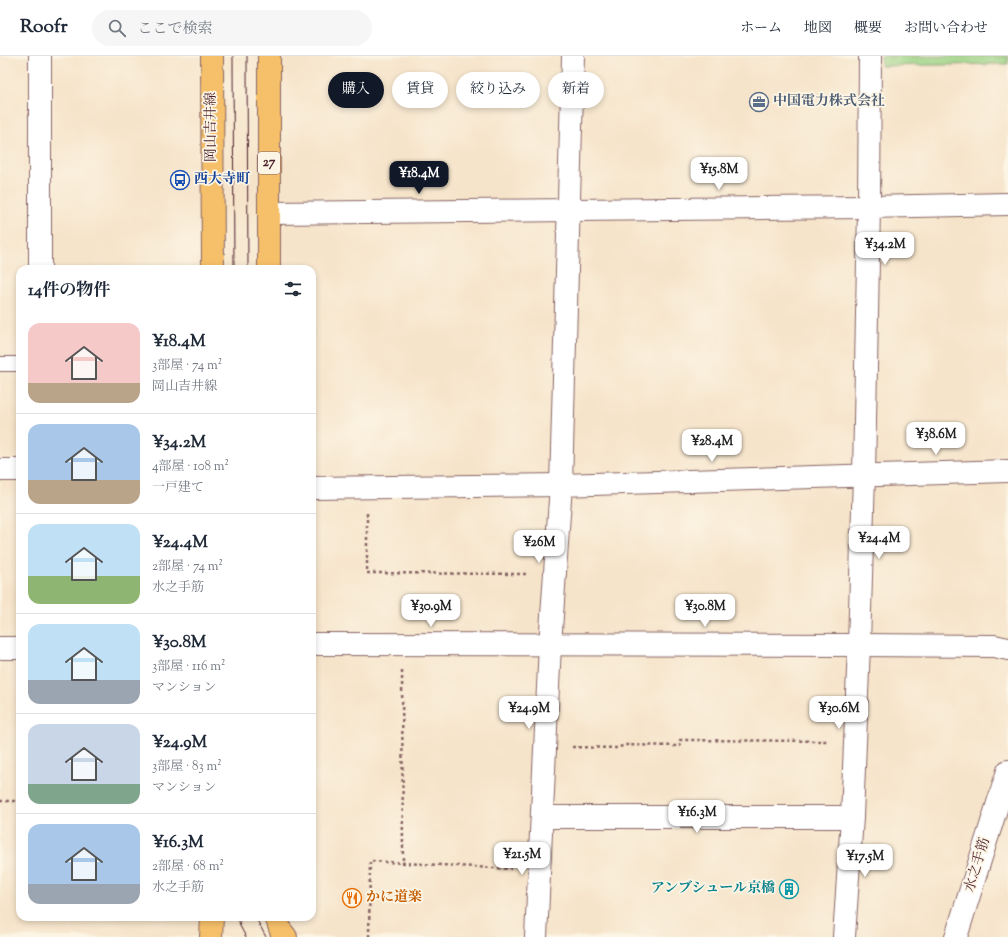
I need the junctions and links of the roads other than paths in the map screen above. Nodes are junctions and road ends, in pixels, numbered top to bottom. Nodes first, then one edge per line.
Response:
1 (40, 56) edge
2 (212, 56) edge
3 (269, 56) edge
4 (573, 56) edge
5 (870, 56) edge
6 (1008, 204) edge
7 (869, 207) junction
8 (569, 210) junction
9 (269, 213) junction
10 (40, 265) edge
11 (213, 265) edge
12 (269, 265) edge
13 (0, 364) edge
14 (16, 364) edge
15 (0, 470) edge
16 (16, 470) edge
17 (1008, 471) edge
18 (864, 475) junction
19 (561, 485) junction
20 (316, 488) edge
21 (316, 644) edge
22 (550, 645) junction
23 (859, 645) junction
24 (0, 648) edge
25 (16, 648) edge
26 (1008, 649) edge
27 (1008, 771) edge
28 (542, 817) junction
29 (852, 817) junction
30 (212, 921) edge
31 (270, 921) edge
32 (277, 921) edge
33 (211, 937) edge
34 (268, 937) edge
35 (286, 937) edge
36 (536, 937) edge
37 (844, 937) edge
38 (956, 937) edge

1 - 10 street
2 - 11 main road, 岡山吉井線
3 - 9 main road, 27
4 - 8 street
5 - 7 street
6 - 7 street
7 - 8 street
7 - 18 street
8 - 9 street
8 - 19 street
9 - 12 main road, 27
13 - 14 lane
15 - 16 street
17 - 18 street
18 - 19 street
18 - 23 street
19 - 20 street
19 - 22 street
21 - 22 street
22 - 23 street
22 - 28 street
23 - 26 street
23 - 29 street
24 - 25 street
27 - 38 street, 水之手筋
28 - 29 street
28 - 36 street
29 - 37 street
30 - 33 main road
31 - 34 main road
32 - 35 main road

